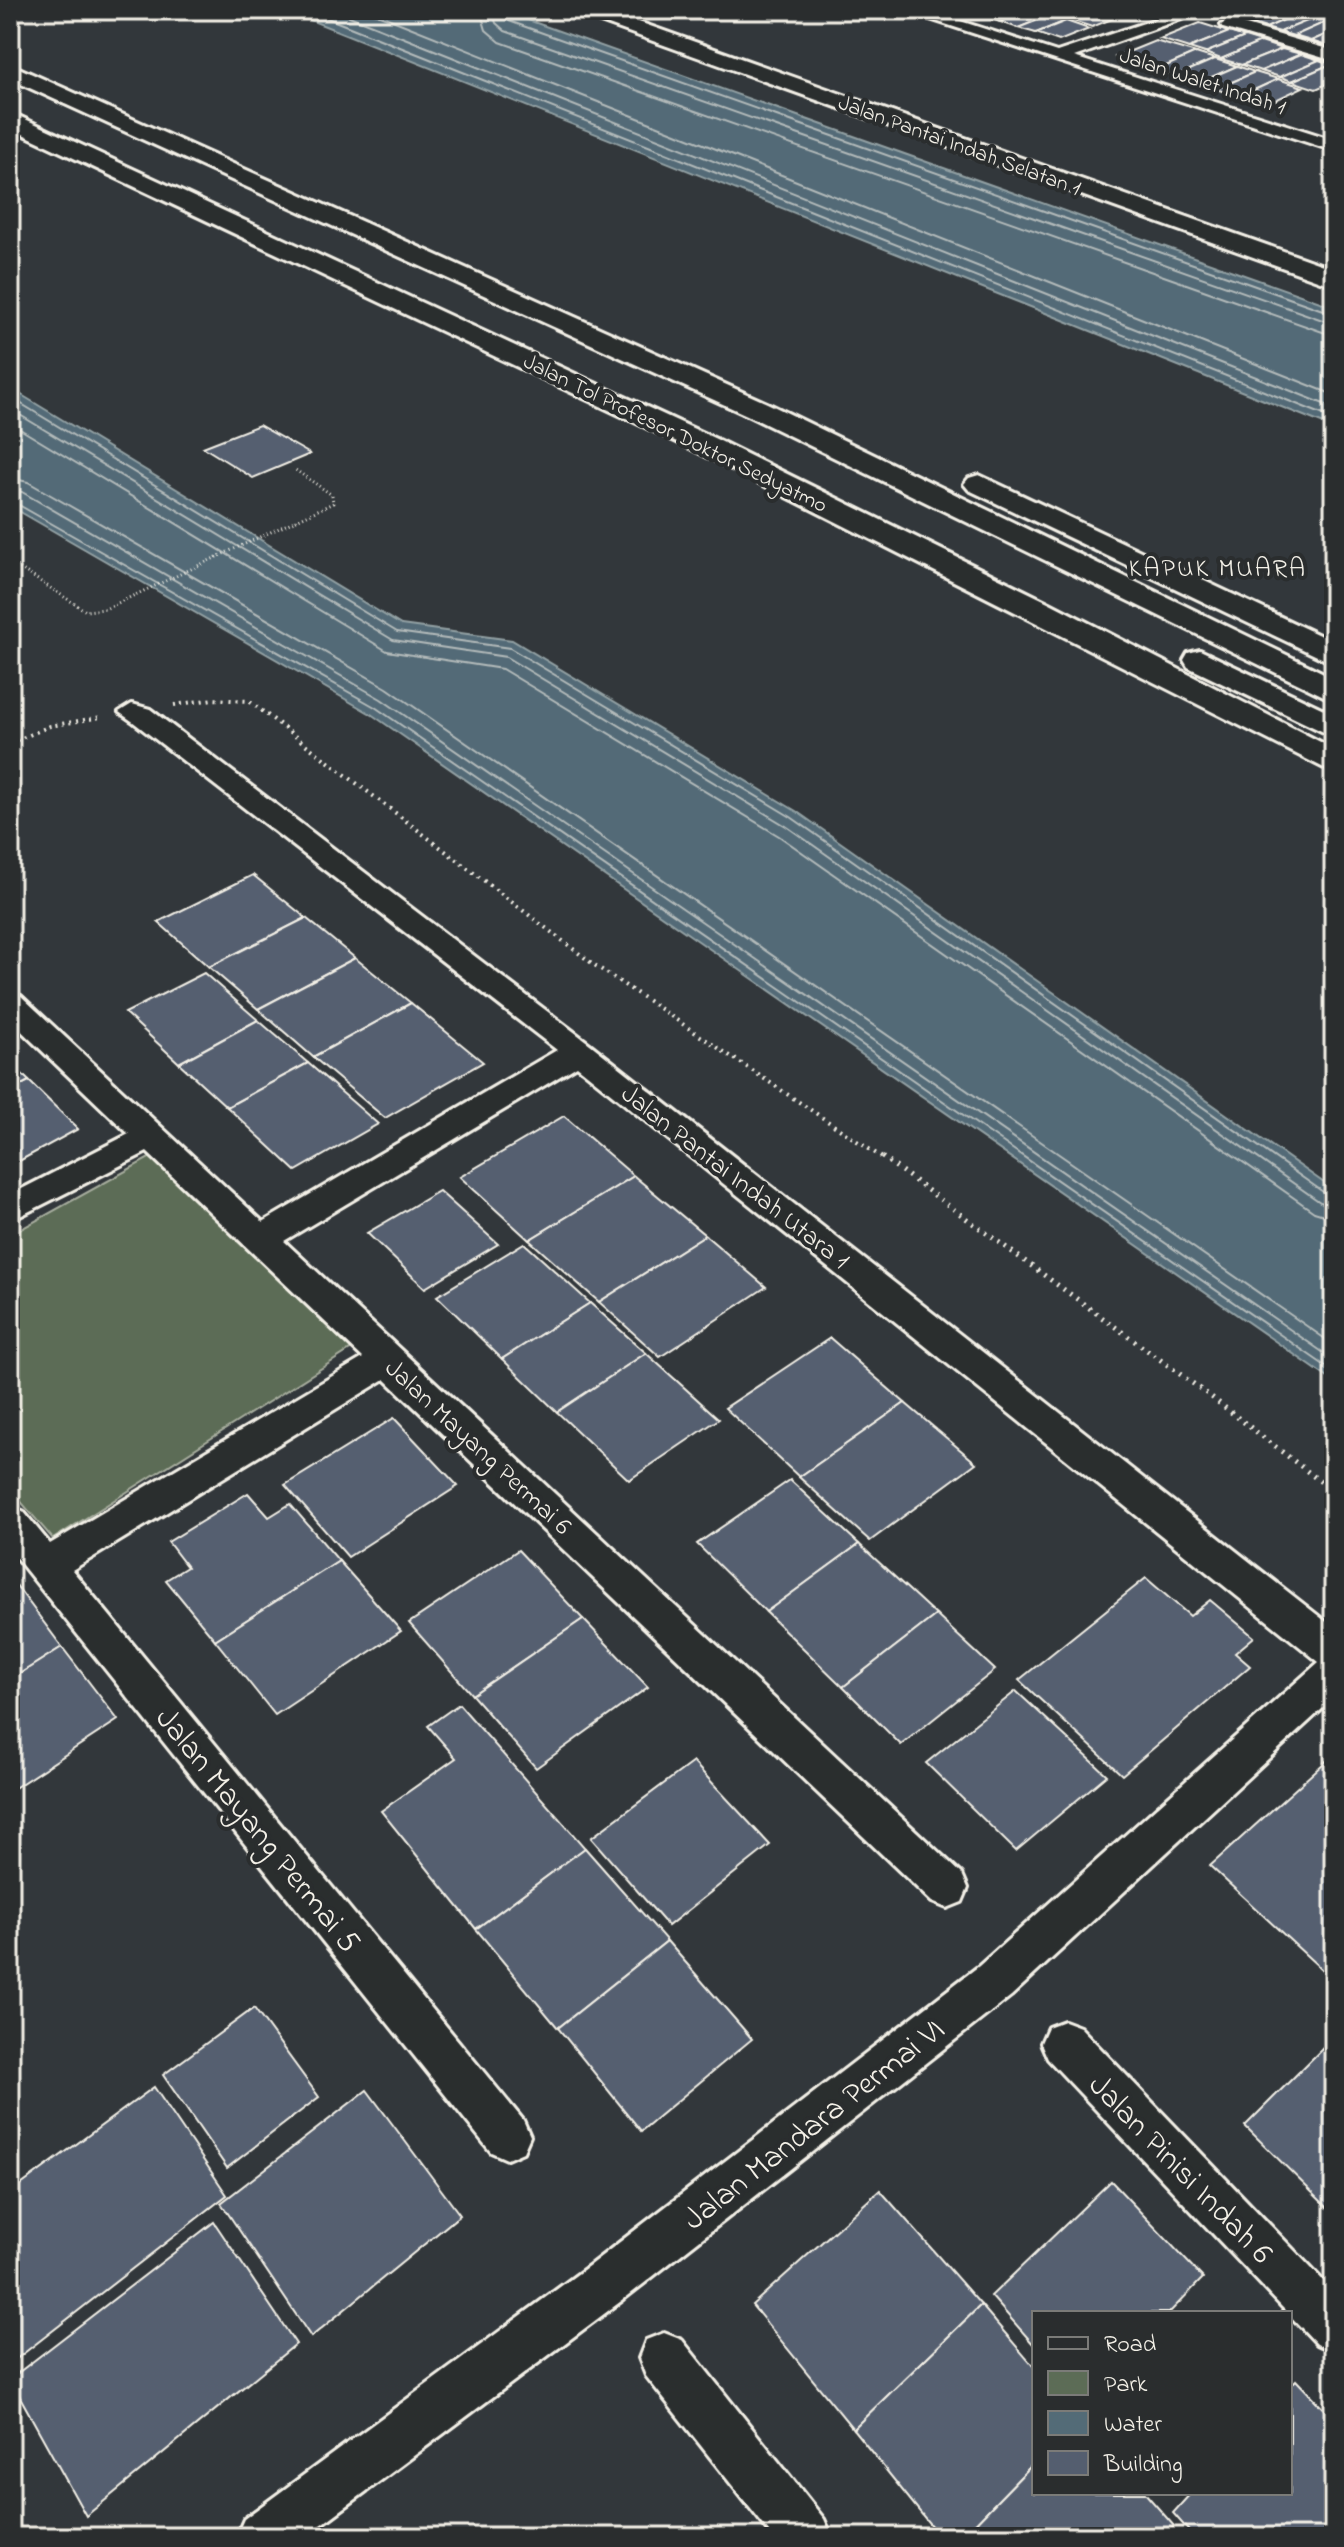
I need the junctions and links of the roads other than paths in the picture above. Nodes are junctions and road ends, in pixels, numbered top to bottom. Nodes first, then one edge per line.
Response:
1 (585, 10) edge
2 (626, 10) edge
3 (910, 10) edge
4 (1199, 10) edge
5 (1229, 25) dead end
6 (10, 48) edge
7 (1334, 56) edge
8 (1058, 57) junction
9 (10, 71) edge
10 (10, 93) edge
11 (10, 119) edge
12 (1321, 124) dead end
13 (1299, 134) junction
14 (1334, 146) edge
15 (1334, 262) edge
16 (1334, 278) edge
17 (776, 389) dead end
18 (960, 475) dead end
19 (874, 496) dead end
20 (1182, 651) dead end
21 (1334, 654) edge
22 (1334, 691) edge
23 (132, 712) road end
24 (1334, 727) edge
25 (1334, 763) edge
26 (10, 1003) edge
27 (579, 1051) junction
28 (151, 1136) junction
29 (10, 1209) edge
30 (260, 1240) junction
31 (388, 1360) junction
32 (10, 1522) edge
33 (46, 1566) junction
34 (1334, 1651) edge
35 (1334, 1673) edge
36 (947, 1888) dead end
37 (1064, 2043) dead end
38 (507, 2136) dead end
39 (1334, 2327) edge
40 (664, 2358) dead end
41 (262, 2537) edge
42 (806, 2537) edge

1 - 16 main road, Jalan Pantai Indah Selatan 1
2 - 15 main road, Jalan Pantai Indah Selatan 1
3 - 8 street, Jalan Walet Indah 1
4 - 8 street
5 - 7 street
6 - 17 main road
8 - 13 street, Jalan Walet Indah 1
9 - 22 main road, Jalan Tol Profesor Doktor Sedyatmo
10 - 19 main road, Jalan Tol Profesor Doktor Sedyatmo
11 - 25 main road, Jalan Tol Profesor Doktor Sedyatmo
12 - 13 street
13 - 14 street, Jalan Walet Indah 1
18 - 21 main road
20 - 24 main road
23 - 27 street, Jalan Pantai Indah Utara 1
26 - 28 street, Jalan Mayang Permai 6
27 - 30 street
27 - 34 street, Jalan Pantai Indah Utara 1
28 - 29 street
28 - 30 street, Jalan Mayang Permai 6
30 - 31 street, Jalan Mayang Permai 6
31 - 33 street
31 - 36 street, Jalan Mayang Permai 6
32 - 33 street, Jalan Mayang Permai 5
33 - 38 street, Jalan Mayang Permai 5
35 - 41 street, Jalan Mandara Permai VI
37 - 39 street, Jalan Pinisi Indah 6
40 - 42 street

